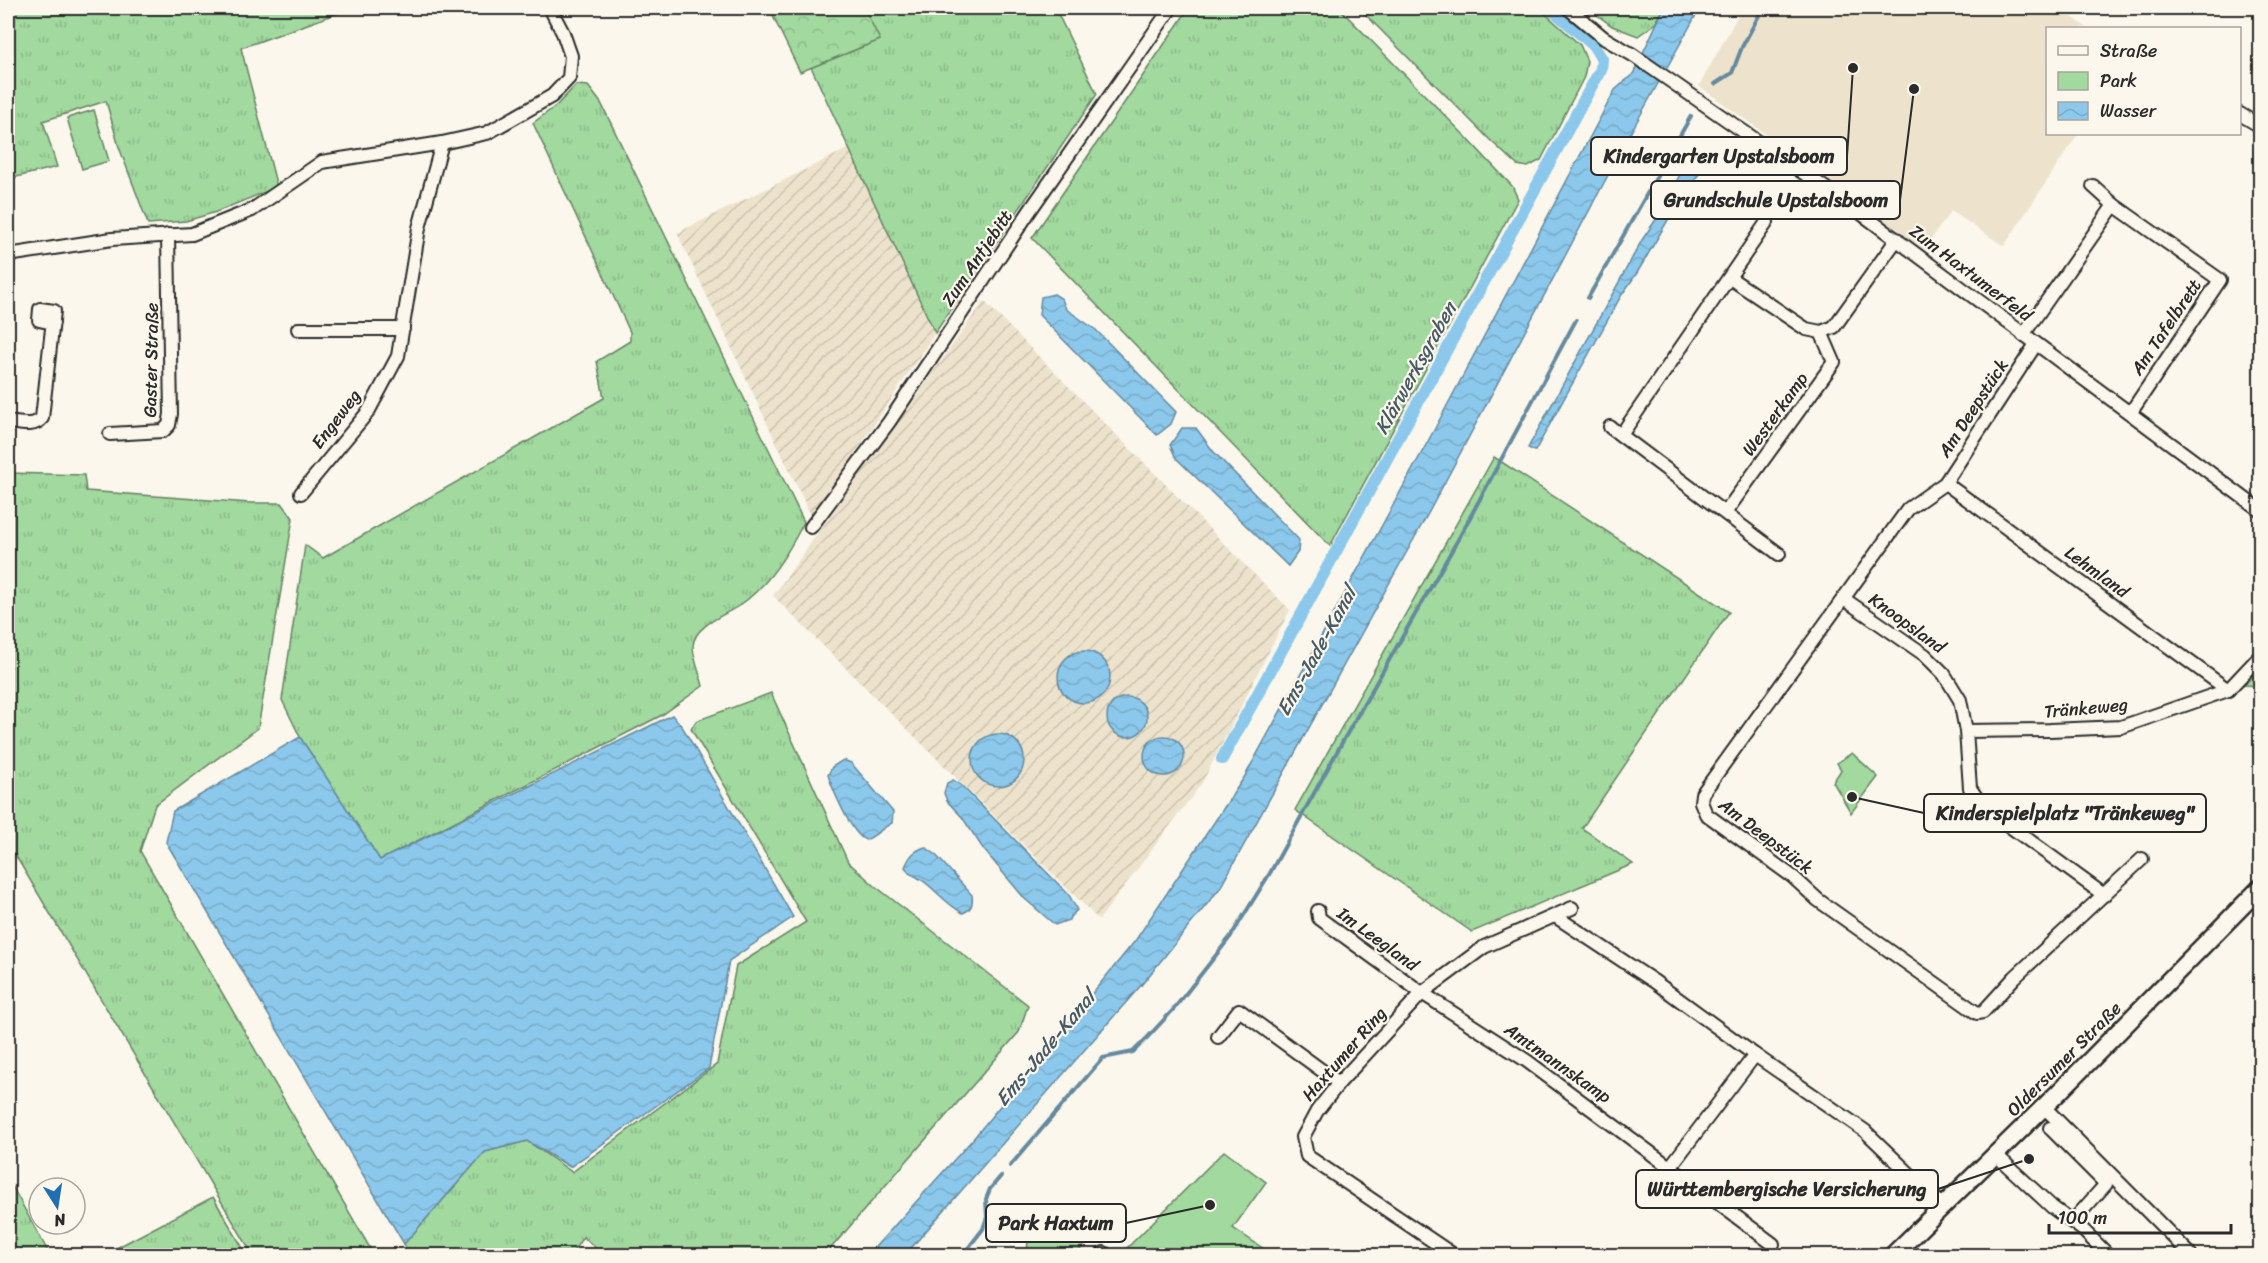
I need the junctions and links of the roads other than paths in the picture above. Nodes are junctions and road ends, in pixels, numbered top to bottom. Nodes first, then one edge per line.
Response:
1 (550, 8) edge
2 (1171, 8) edge
3 (1568, 8) edge
4 (2241, 115) edge
5 (2260, 126) edge
6 (442, 143) junction
7 (2093, 186) dead end
8 (2114, 205) junction
9 (1767, 222) dead end
10 (168, 235) junction
11 (1897, 239) junction
12 (8, 255) edge
13 (1730, 278) junction
14 (53, 323) dead end
15 (298, 329) dead end
16 (403, 329) junction
17 (1821, 332) junction
18 (2023, 335) junction
19 (2036, 344) junction
20 (2131, 412) junction
21 (8, 422) edge
22 (1610, 427) dead end
23 (110, 434) dead end
24 (1621, 435) junction
25 (1945, 483) junction
26 (301, 493) dead end
27 (2260, 510) edge
28 (1725, 513) junction
29 (811, 527) dead end
30 (1779, 554) dead end
31 (1844, 599) junction
32 (2260, 656) edge
33 (2228, 690) junction
34 (1966, 731) junction
35 (2142, 859) dead end
36 (2260, 888) edge
37 (2104, 895) junction
38 (1572, 908) dead end
39 (1318, 910) dead end
40 (1555, 916) junction
41 (1422, 993) junction
42 (1218, 1037) dead end
43 (1755, 1055) junction
44 (1339, 1083) junction
45 (2043, 1107) junction
46 (2050, 1128) dead end
47 (1995, 1154) junction
48 (1670, 1167) junction
49 (1944, 1206) junction
50 (2073, 1222) junction
51 (1773, 1244) dead end
52 (2190, 1254) dead end
53 (1893, 1255) edge
54 (1455, 1256) edge
55 (2109, 1256) edge

1 - 6 street
2 - 29 street, Zum Antjebitt
3 - 11 street, Zum Haxtumerfeld
4 - 5 street
6 - 10 street
6 - 16 street, Engeweg
7 - 8 street, Am Tafelbrett
8 - 18 street
8 - 20 street, Am Tafelbrett
9 - 13 street
10 - 12 street
10 - 23 street, Gaster Straße
11 - 17 street
11 - 18 street, Zum Haxtumerfeld
13 - 17 street
13 - 24 street
14 - 21 street
15 - 16 street
16 - 26 street, Engeweg
17 - 28 street, Westerkamp
18 - 19 street, Zum Haxtumerfeld
19 - 20 street, Zum Haxtumerfeld
19 - 25 street, Am Deepstück
20 - 27 street, Zum Haxtumerfeld
22 - 24 street
24 - 28 street
25 - 31 street, Am Deepstück
25 - 33 street, Lehmland
28 - 30 street
31 - 34 street, Knoopsland
31 - 37 street, Am Deepstück
32 - 33 street, Tränkeweg
33 - 34 street, Tränkeweg
34 - 37 street, Knoopsland
35 - 37 street, Am Deepstück
36 - 45 main road, Oldersumer Straße
38 - 40 street, Haxtumer Ring
39 - 41 street, Im Leegland
40 - 41 street, Haxtumer Ring
40 - 43 street
41 - 44 street, Haxtumer Ring
41 - 48 street, Amtmannskamp
42 - 44 street
43 - 48 street
43 - 49 street
44 - 54 street, Haxtumer Ring
45 - 47 main road, Oldersumer Straße
45 - 52 street
46 - 50 street
47 - 49 main road, Oldersumer Straße
47 - 50 street
48 - 51 street, Amtmannskamp
49 - 53 main road, Oldersumer Straße
50 - 55 street

